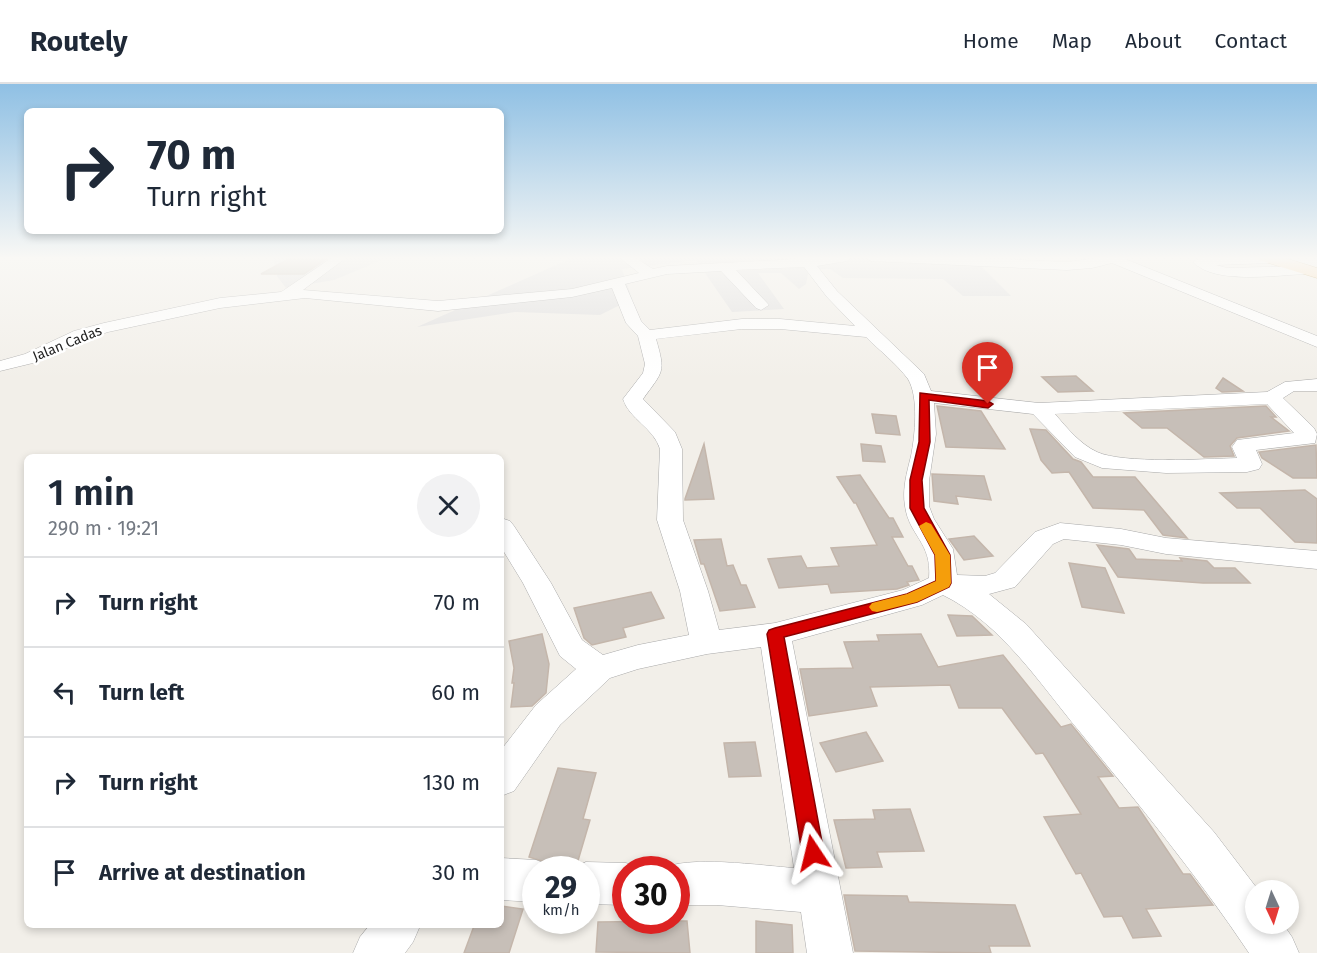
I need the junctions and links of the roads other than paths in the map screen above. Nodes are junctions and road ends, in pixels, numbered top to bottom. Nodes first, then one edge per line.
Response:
1 (271, 298) edge
2 (344, 298) edge
3 (530, 298) edge
4 (623, 298) edge
5 (754, 298) edge
6 (836, 298) edge
7 (1215, 298) edge
8 (761, 305) dead end
9 (870, 332) junction
10 (646, 335) junction
11 (1317, 342) edge
12 (0, 366) edge
13 (1317, 386) edge
14 (924, 396) junction
15 (1272, 398) junction
16 (1040, 409) junction
17 (504, 531) edge
18 (1317, 560) edge
19 (943, 583) junction
20 (775, 634) junction
21 (707, 643) junction
22 (598, 669) junction
23 (504, 775) edge
24 (504, 879) edge
25 (522, 880) edge
26 (690, 884) edge
27 (820, 892) junction
28 (1245, 909) edge
29 (395, 928) edge
30 (1263, 934) edge
31 (376, 953) edge
32 (830, 953) edge
33 (1276, 953) edge

1 - 12 street, Jalan Cadas
2 - 3 street, Jalan Cadas
4 - 10 street
5 - 8 street
6 - 9 street
7 - 11 street
9 - 10 street
9 - 14 street
10 - 21 street
13 - 15 street
14 - 16 street
14 - 19 street
15 - 16 street
15 - 16 street
17 - 22 street
18 - 19 street
19 - 20 street
19 - 28 street
20 - 21 street
20 - 27 street
21 - 22 street
22 - 23 street
24 - 25 street
26 - 27 street
27 - 32 street
29 - 31 street
30 - 33 street

